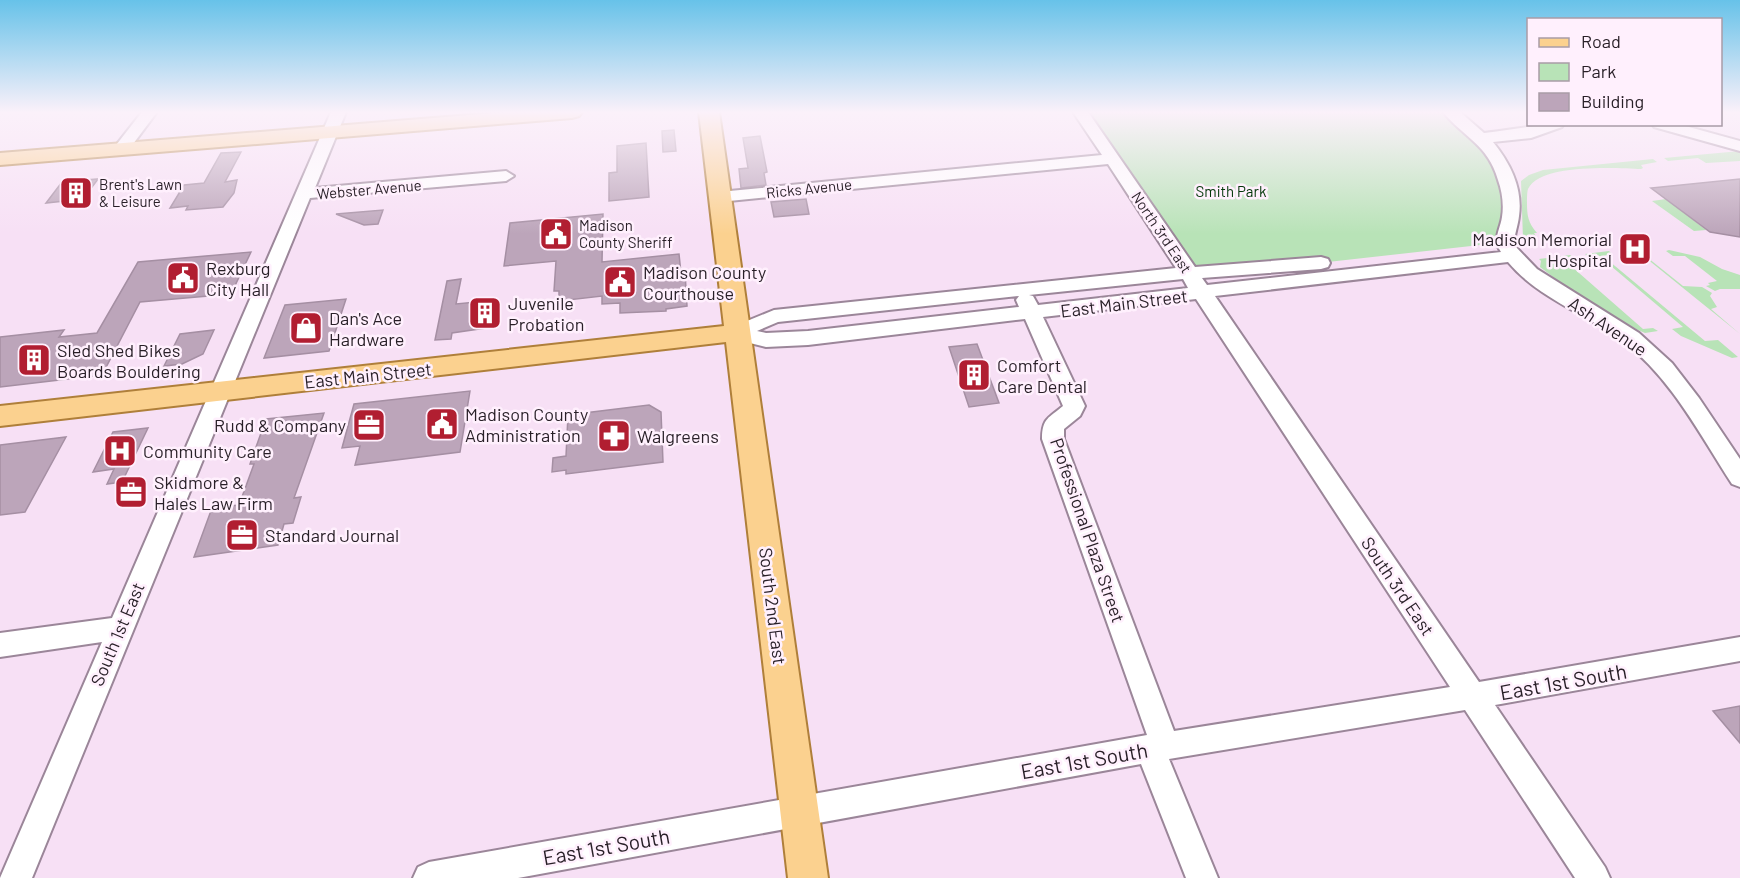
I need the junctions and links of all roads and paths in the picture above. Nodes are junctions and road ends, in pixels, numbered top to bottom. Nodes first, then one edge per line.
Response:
1 (73, 153) edge
2 (320, 153) edge
3 (714, 153) edge
4 (1109, 153) edge
5 (1493, 153) edge
6 (0, 159) edge
7 (1113, 159) junction
8 (506, 176) dead end
9 (303, 195) junction
10 (719, 196) junction
11 (1508, 250) junction
12 (1196, 284) junction
13 (1021, 291) junction
14 (1032, 314) junction
15 (737, 333) junction
16 (221, 391) junction
17 (0, 416) edge
18 (1717, 444) junction
19 (1740, 454) edge
20 (1740, 478) edge
21 (119, 628) junction
22 (0, 645) edge
23 (1740, 649) edge
24 (1472, 696) junction
25 (1158, 747) junction
26 (799, 810) junction
27 (16, 878) edge
28 (429, 878) edge
29 (808, 878) edge
30 (1202, 878) edge
31 (1594, 878) edge

1 - 6 main road
2 - 9 street, South 1st East
3 - 10 main road, South 2nd East
4 - 7 street, North 3rd East
5 - 11 street
7 - 10 street, Ricks Avenue
7 - 12 street, North 3rd East
8 - 9 street, Webster Avenue
9 - 16 street, South 1st East
10 - 15 main road, South 2nd East
11 - 12 street, East Main Street
11 - 18 street, Ash Avenue
12 - 13 street, East Main Street
12 - 14 street, East Main Street
12 - 24 street, South 3rd East
13 - 14 street, Professional Plaza Street
13 - 15 street, East Main Street
14 - 15 street, East Main Street
14 - 25 street, Professional Plaza Street
15 - 16 main road, East Main Street
15 - 26 main road, South 2nd East
16 - 17 main road, East Main Street
16 - 21 street, South 1st East
18 - 19 street
18 - 20 street, Ash Avenue
21 - 22 street
21 - 27 street, South 1st East
23 - 24 street, East 1st South
24 - 25 street, East 1st South
24 - 31 street, South 3rd East
25 - 26 street, East 1st South
25 - 30 street
26 - 28 street, East 1st South
26 - 29 main road, South 2nd East

